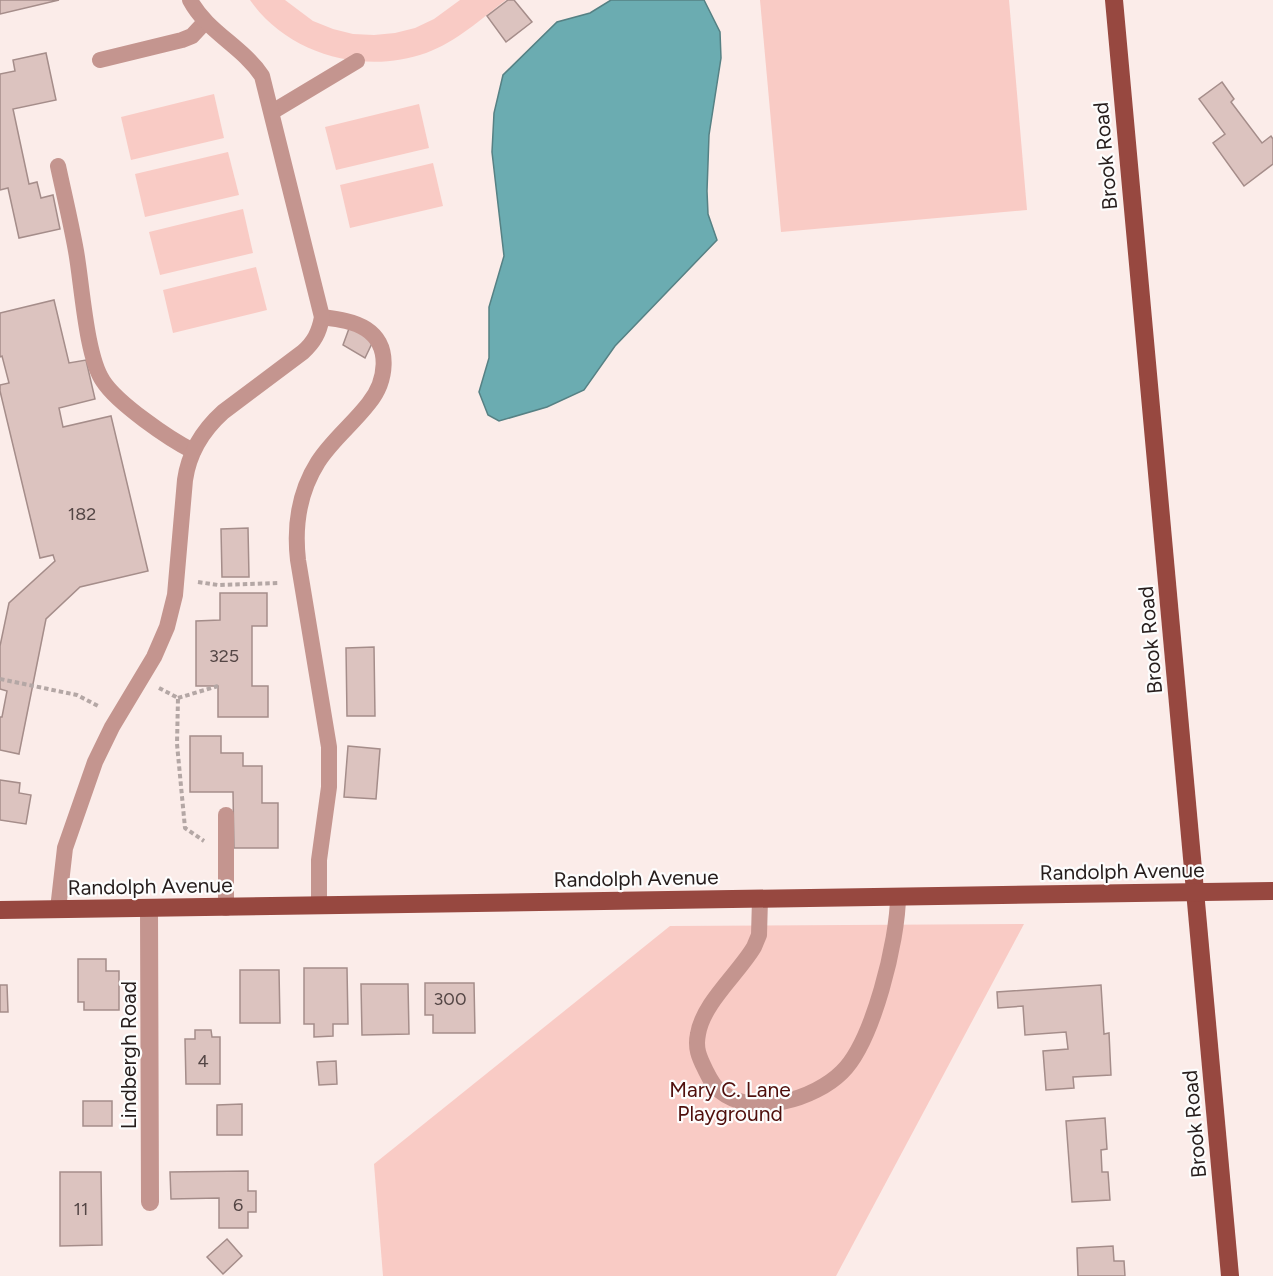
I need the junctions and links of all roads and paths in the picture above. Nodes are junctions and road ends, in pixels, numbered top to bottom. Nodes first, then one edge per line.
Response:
1 (190, 0) edge
2 (1114, 0) edge
3 (205, 22) junction
4 (100, 60) dead end
5 (357, 61) dead end
6 (272, 112) junction
7 (58, 166) dead end
8 (322, 317) junction
9 (193, 451) junction
10 (176, 578) junction
11 (302, 581) junction
12 (0, 679) edge
13 (141, 679) junction
14 (218, 686) dead end
15 (178, 698) junction
16 (118, 717) junction
17 (226, 815) dead end
18 (225, 855) junction
19 (1273, 891) edge
20 (1196, 893) junction
21 (898, 896) junction
22 (760, 899) junction
23 (319, 906) junction
24 (226, 908) junction
25 (58, 909) junction
26 (149, 909) junction
27 (0, 910) edge
28 (150, 1202) dead end
29 (1230, 1276) edge

1 - 3 lane
2 - 20 main road, Brook Road
3 - 4 lane
3 - 6 lane
5 - 6 lane
6 - 8 lane
7 - 9 lane
8 - 9 lane
8 - 11 lane
9 - 10 lane
10 - 11 path
10 - 13 lane
11 - 23 lane
12 - 16 path
13 - 15 path
13 - 16 lane
14 - 15 path
15 - 18 path
16 - 25 lane
17 - 18 lane
18 - 24 lane
19 - 20 main road, Randolph Avenue
20 - 21 main road, Randolph Avenue
20 - 29 main road, Brook Road
21 - 22 main road, Randolph Avenue
21 - 22 lane
22 - 23 main road, Randolph Avenue
23 - 24 main road, Randolph Avenue
24 - 26 main road, Randolph Avenue
25 - 26 main road, Randolph Avenue
25 - 27 main road, Randolph Avenue
26 - 28 street, Lindbergh Road

